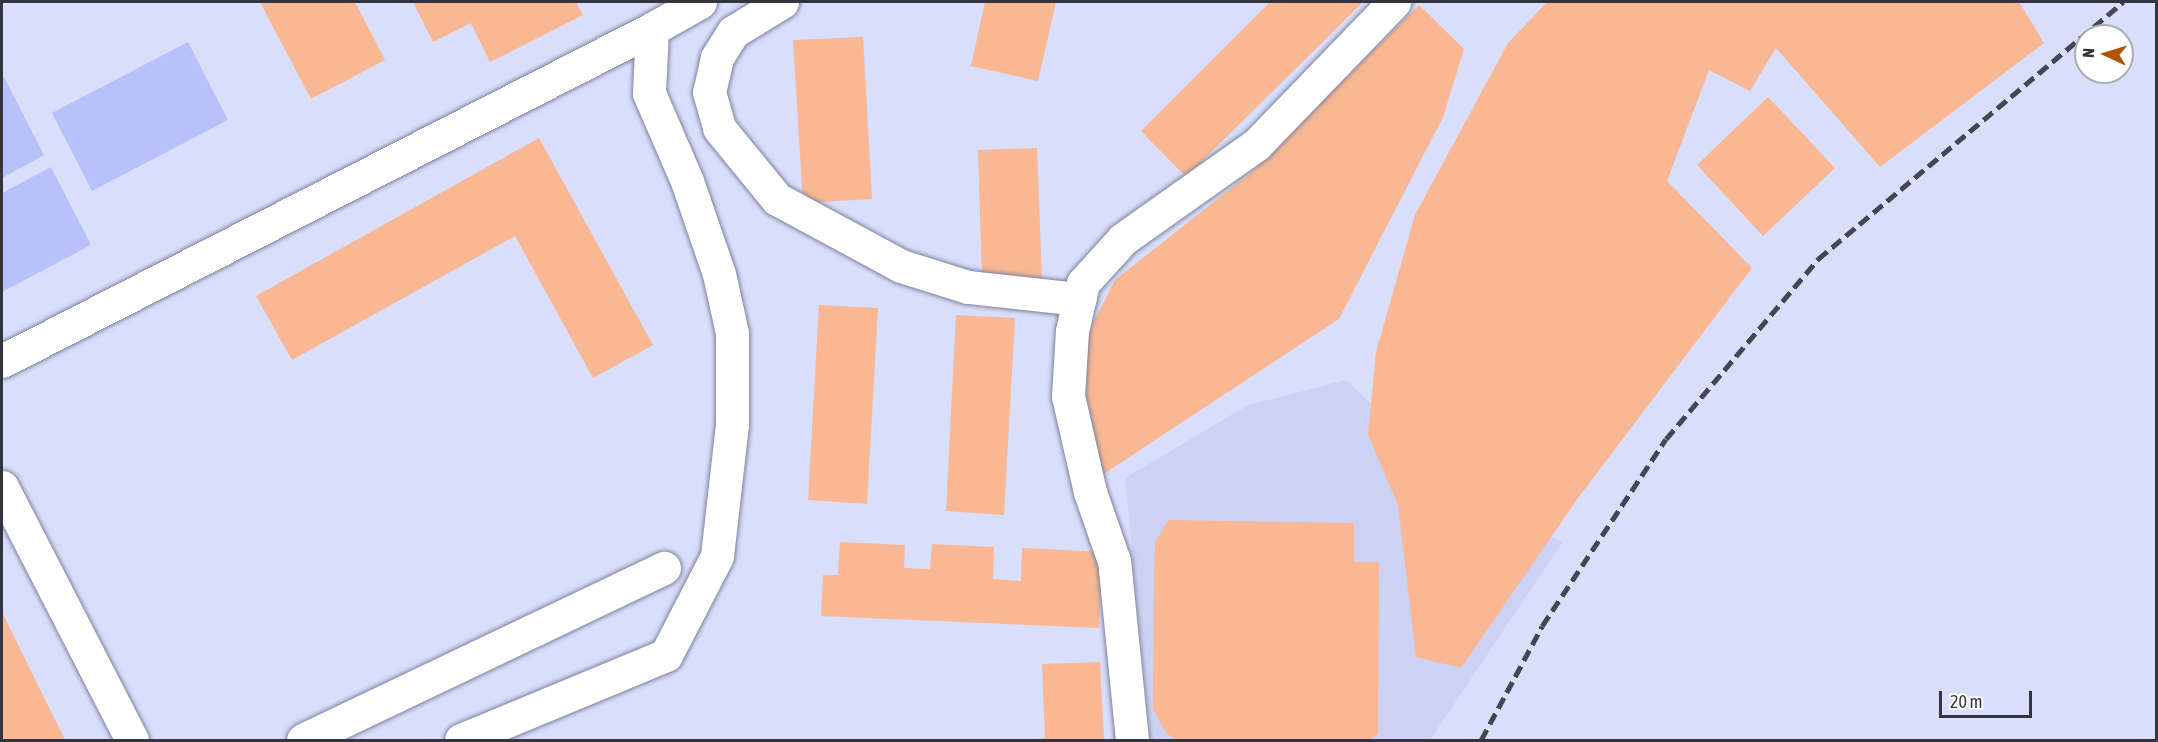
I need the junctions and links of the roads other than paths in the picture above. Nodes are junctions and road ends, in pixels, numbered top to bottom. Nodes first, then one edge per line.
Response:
1 (700, 2) edge
2 (782, 2) edge
3 (1394, 2) edge
4 (652, 29) junction
5 (1079, 299) junction
6 (2, 361) edge
7 (2, 488) edge
8 (664, 568) dead end
9 (132, 741) edge
10 (303, 741) edge
11 (461, 741) edge
12 (1132, 741) edge

1 - 4 street
2 - 5 street
3 - 5 street
4 - 6 street
4 - 11 street
5 - 12 street
7 - 9 street
8 - 10 street

